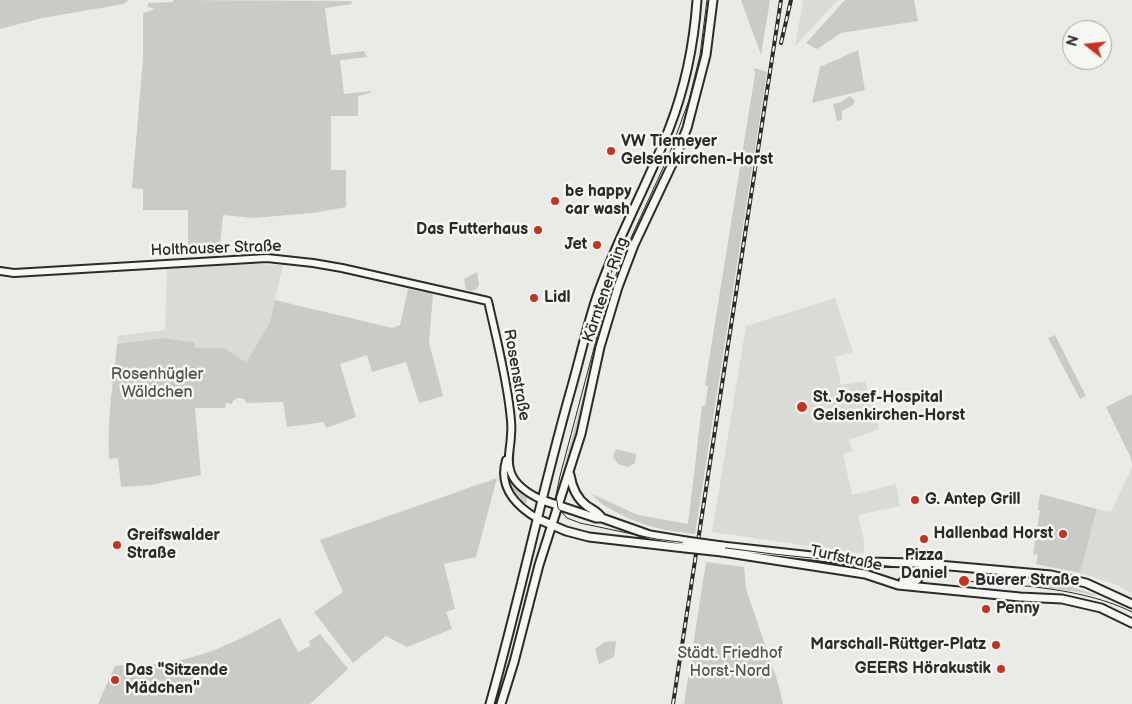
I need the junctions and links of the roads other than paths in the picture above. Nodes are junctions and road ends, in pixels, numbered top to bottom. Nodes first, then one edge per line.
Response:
1 (697, 0) edge
2 (713, 0) edge
3 (0, 271) edge
4 (488, 301) joint
5 (509, 454) junction
6 (570, 474) junction
7 (542, 500) junction
8 (559, 506) junction
9 (602, 518) junction
10 (538, 519) junction
11 (552, 526) junction
12 (685, 544) junction
13 (785, 557) junction
14 (918, 579) dead end
15 (881, 580) junction
16 (1132, 604) edge
17 (1132, 623) edge
18 (490, 704) edge
19 (501, 704) edge

1 - 7 main road, Kärntener Ring
2 - 6 main road, Kärntener Ring
3 - 4 street, Holthauser Straße
4 - 5 street, Rosenstraße
5 - 7 street, Rosenstraße
5 - 10 street, Rosenstraße
6 - 8 main road, Kärntener Ring
6 - 9 main road
7 - 8 main road
7 - 10 main road, Kärntener Ring
8 - 9 main road, Turfstraße
8 - 11 main road, Kärntener Ring
9 - 12 main road, Turfstraße
10 - 11 main road
10 - 18 main road, Kärntener Ring
11 - 12 main road, Turfstraße
11 - 19 main road, Kärntener Ring
12 - 13 main road, Turfstraße, bridge
13 - 15 main road, Turfstraße
13 - 16 main road, Turfstraße
14 - 15 main road
15 - 17 main road, Turfstraße

